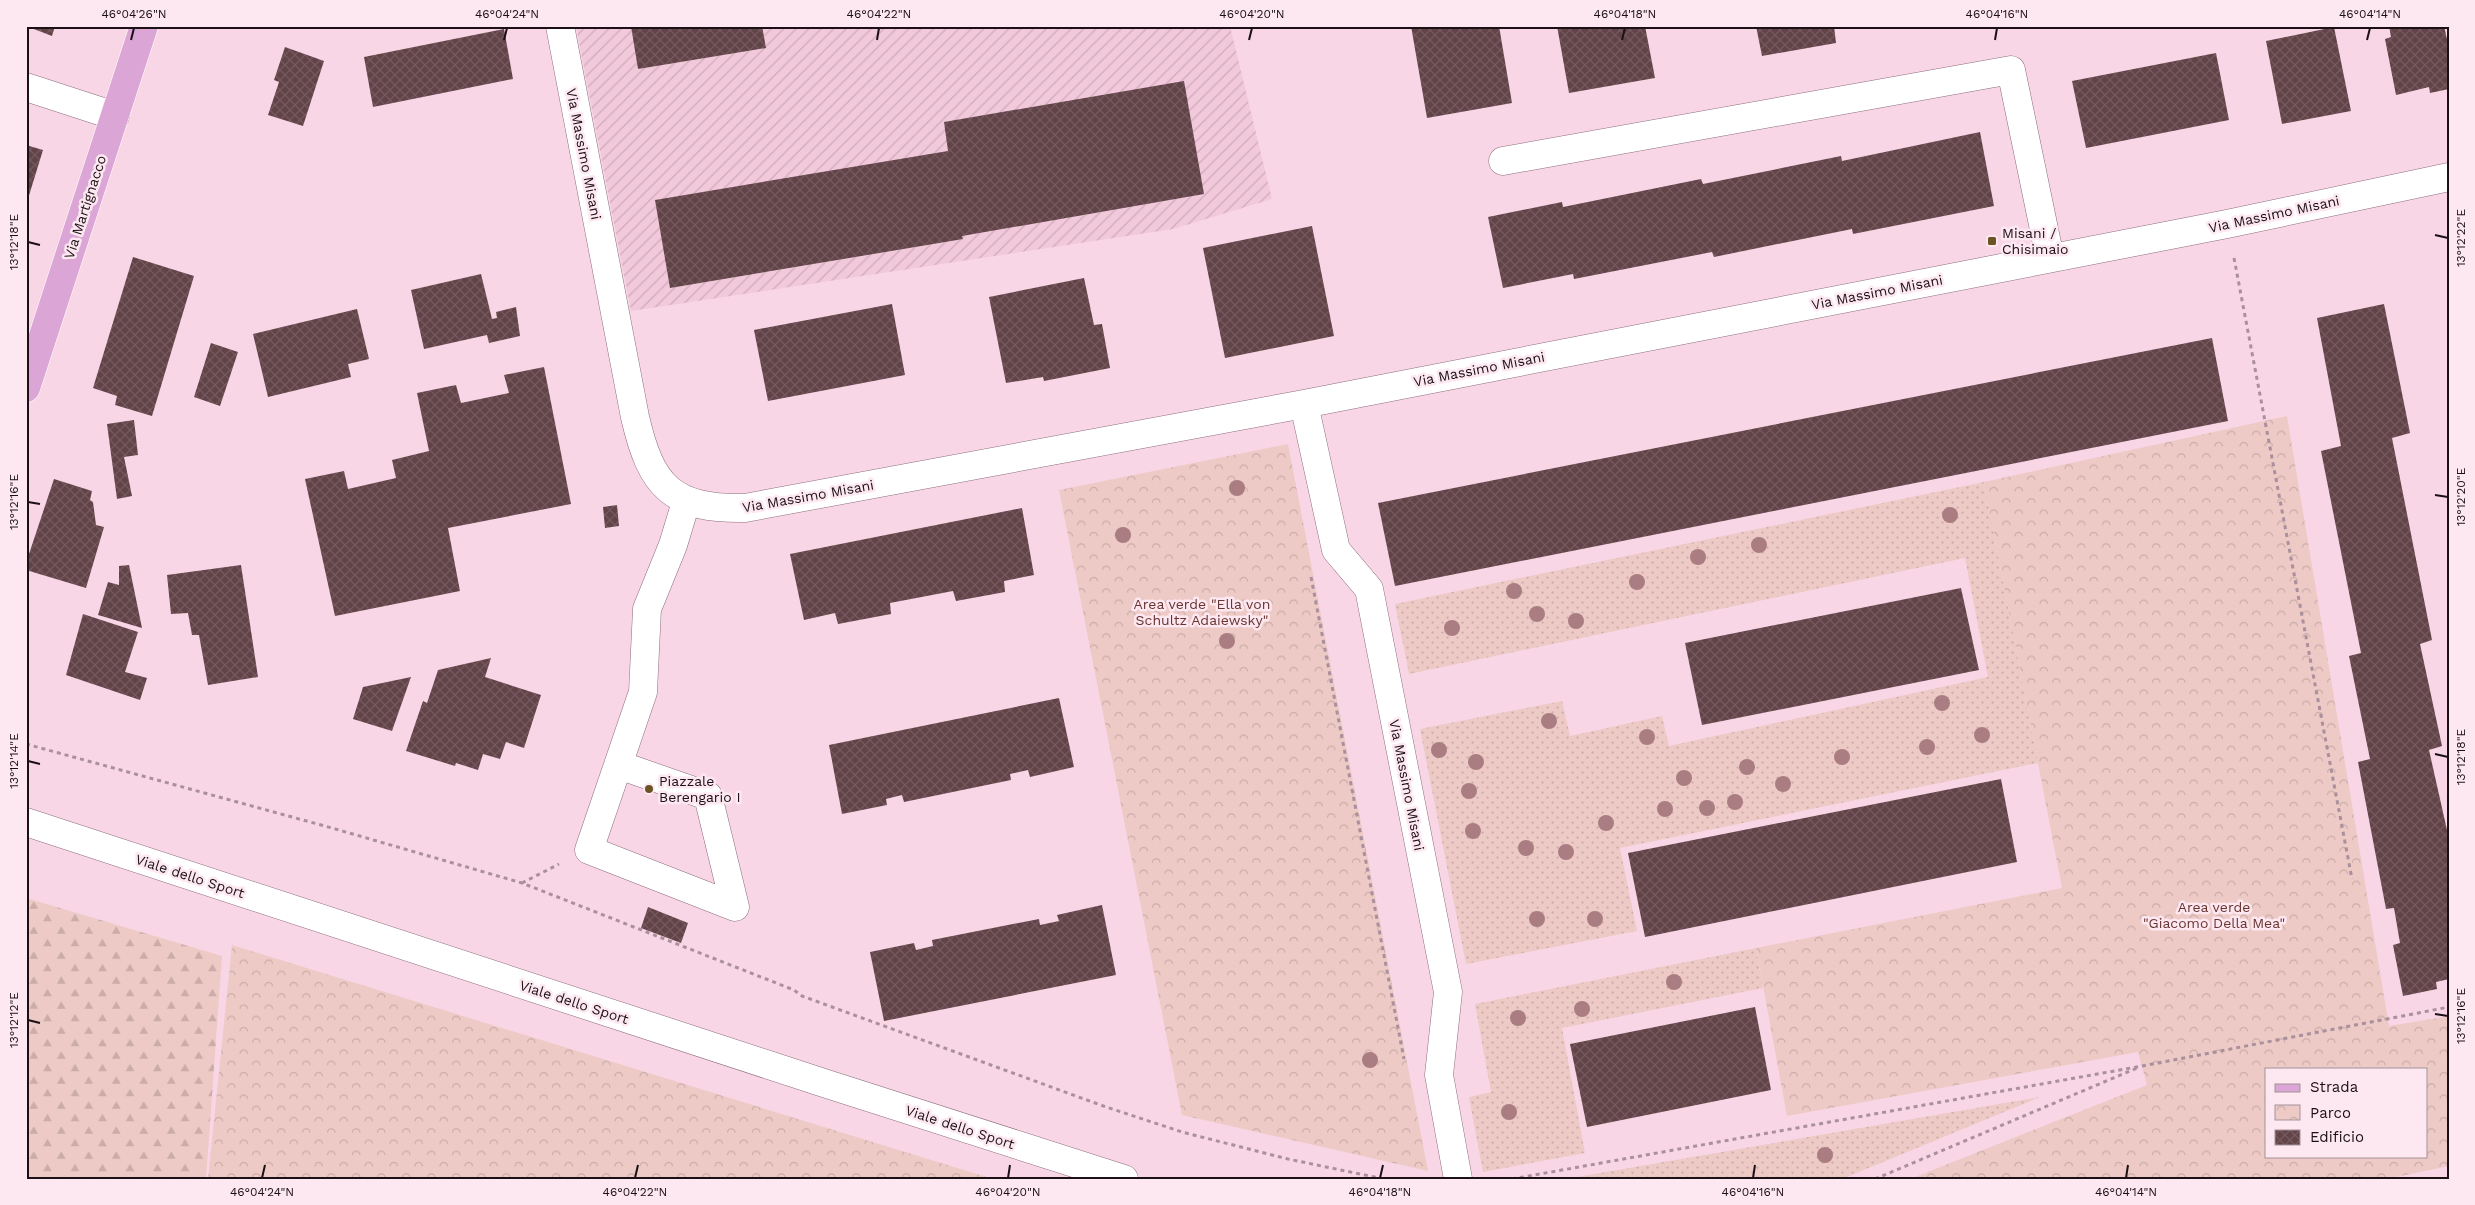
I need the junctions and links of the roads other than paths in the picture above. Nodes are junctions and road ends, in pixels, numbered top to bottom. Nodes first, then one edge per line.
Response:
1 (144, 26) edge
2 (560, 26) edge
3 (26, 87) edge
4 (115, 116) junction
5 (1503, 161) dead end
6 (2449, 177) edge
7 (2050, 258) junction
8 (26, 388) edge
9 (1304, 404) junction
10 (686, 502) junction
11 (618, 765) junction
12 (26, 822) edge
13 (1124, 1179) edge
14 (1458, 1179) edge

1 - 4 main road, Via Martignacco
2 - 10 street, Via Massimo Misani
3 - 4 street
4 - 8 main road, Via Martignacco
5 - 7 street
6 - 7 street, Via Massimo Misani
7 - 9 street, Via Massimo Misani
9 - 10 street, Via Massimo Misani
9 - 14 street, Via Massimo Misani
10 - 11 street
11 - 11 street
12 - 13 street, Viale dello Sport

